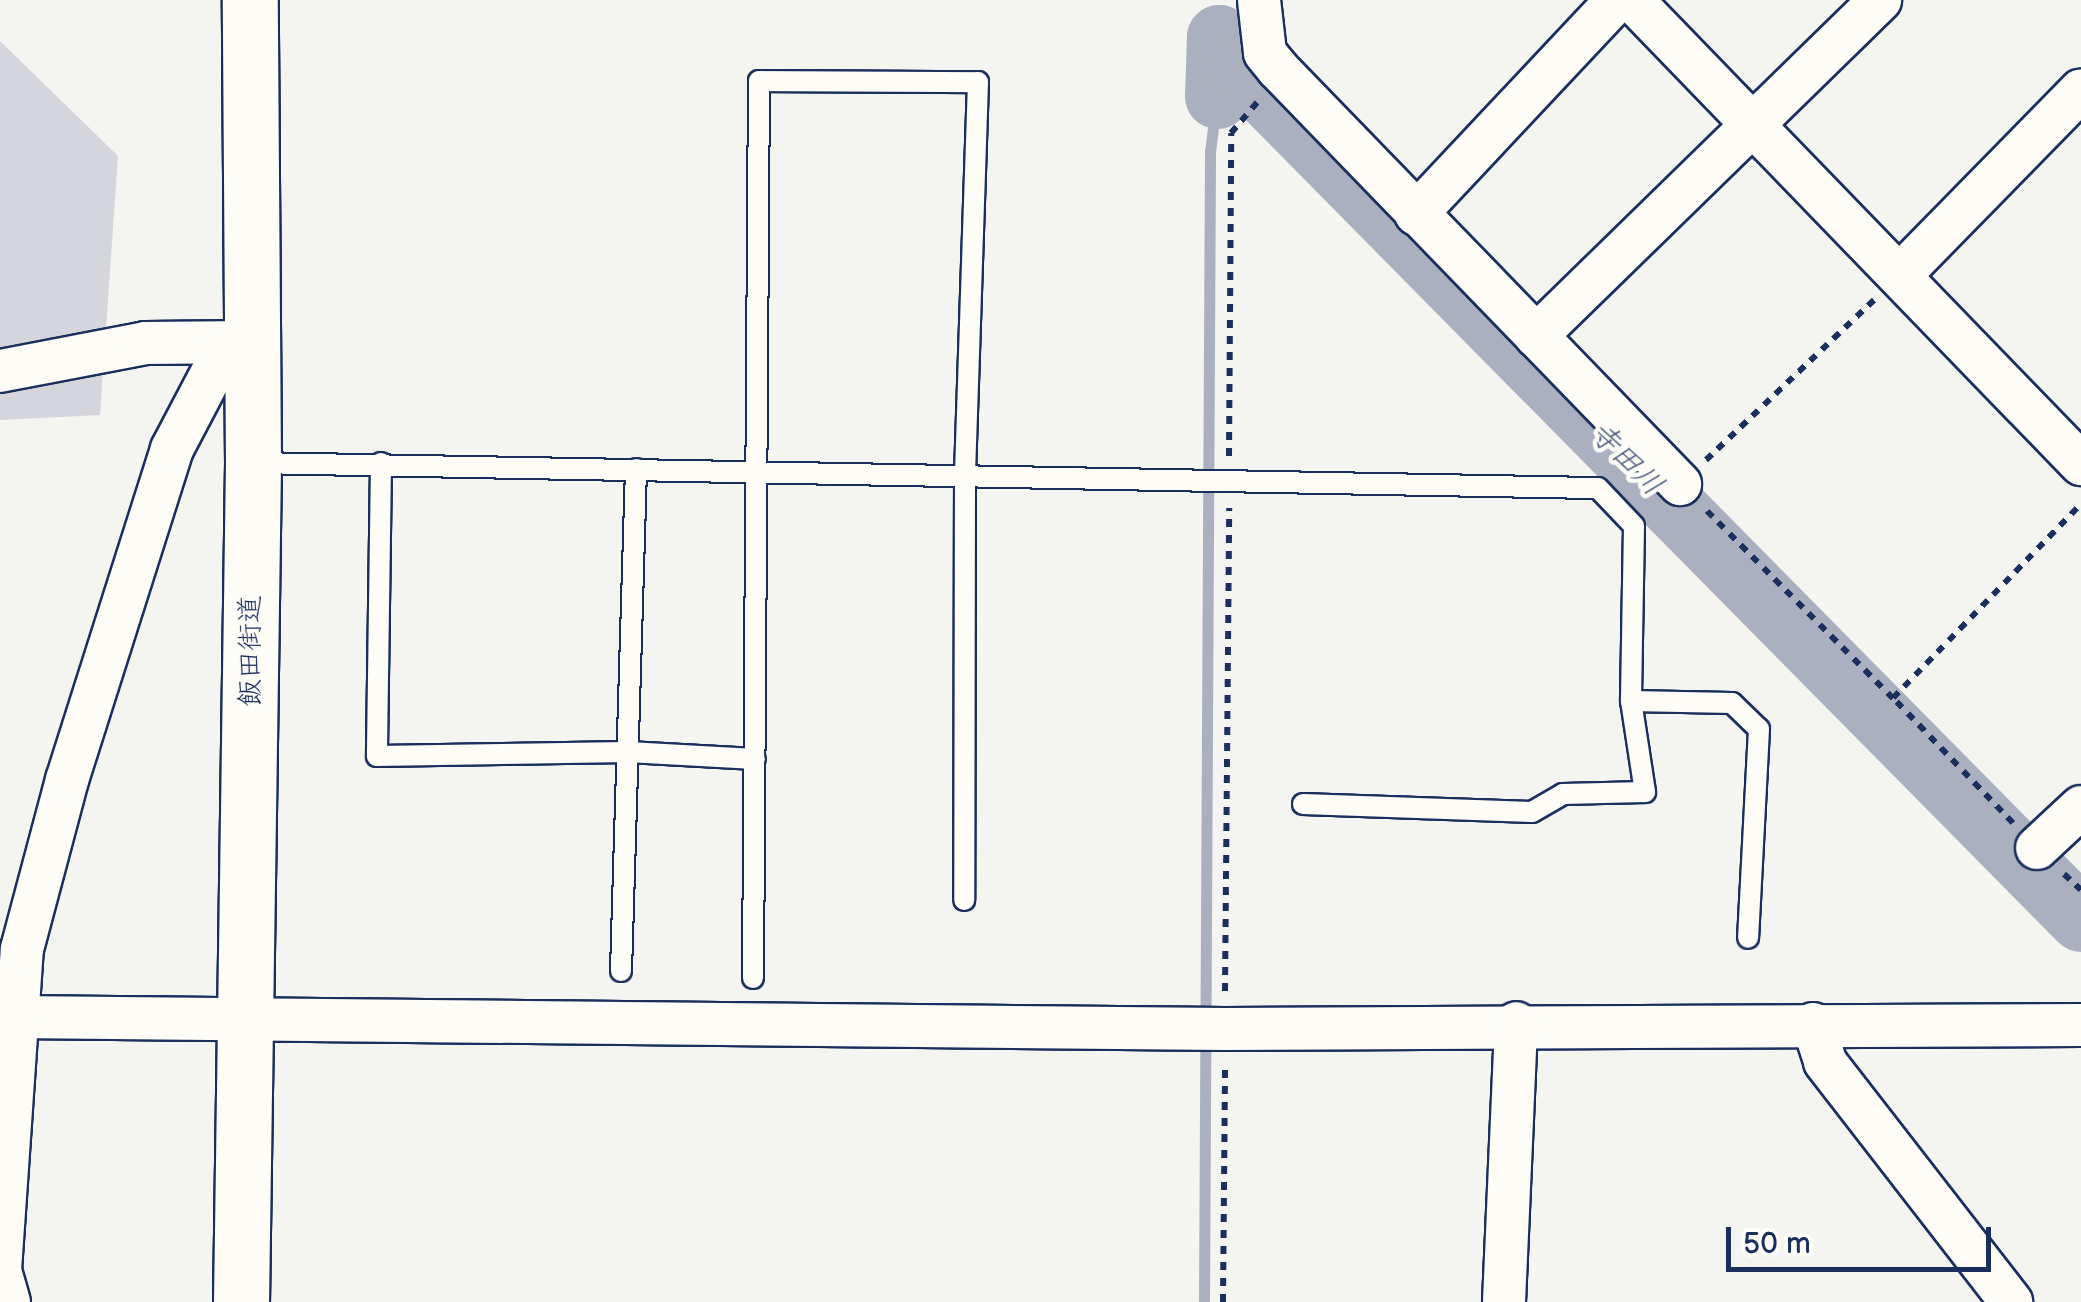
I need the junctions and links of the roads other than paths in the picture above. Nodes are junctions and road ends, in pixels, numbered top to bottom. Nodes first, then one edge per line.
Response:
1 (250, 0) edge
2 (1259, 0) edge
3 (1617, 0) edge
4 (1632, 0) edge
5 (1880, 0) edge
6 (2081, 90) edge
7 (1750, 125) junction
8 (1416, 214) junction
9 (1902, 274) junction
10 (1536, 336) junction
11 (239, 344) junction
12 (0, 371) edge
13 (252, 462) junction
14 (381, 463) junction
15 (2081, 464) edge
16 (636, 469) junction
17 (756, 470) junction
18 (964, 472) junction
19 (1680, 484) road end
20 (1632, 701) junction
21 (628, 752) junction
22 (755, 759) junction
23 (1303, 804) dead end
24 (2081, 807) edge
25 (2037, 848) road end
26 (964, 900) dead end
27 (1748, 938) dead end
28 (621, 971) dead end
29 (752, 978) dead end
30 (246, 1015) junction
31 (14, 1018) junction
32 (1516, 1023) junction
33 (1813, 1024) junction
34 (2081, 1025) edge
35 (9, 1302) edge
36 (241, 1302) edge
37 (1504, 1302) edge
38 (2012, 1302) edge

1 - 11 main road, 飯田街道
2 - 8 street
3 - 8 street
4 - 7 street
5 - 7 street
6 - 9 street
7 - 9 street
7 - 10 street
8 - 10 street
9 - 15 street
10 - 19 street
11 - 12 street
11 - 13 main road, 飯田街道
11 - 31 street
13 - 14 lane
13 - 30 main road, 飯田街道
14 - 16 lane
14 - 21 lane
16 - 17 lane
16 - 21 lane
17 - 18 lane
17 - 18 lane
17 - 22 lane
18 - 20 lane
18 - 26 lane
20 - 23 lane
20 - 27 lane
21 - 22 lane
21 - 28 lane
22 - 29 lane
24 - 25 street
30 - 31 street
30 - 32 street
30 - 36 main road, 飯田街道
31 - 35 street
32 - 33 street
32 - 37 street
33 - 34 street
33 - 38 street

